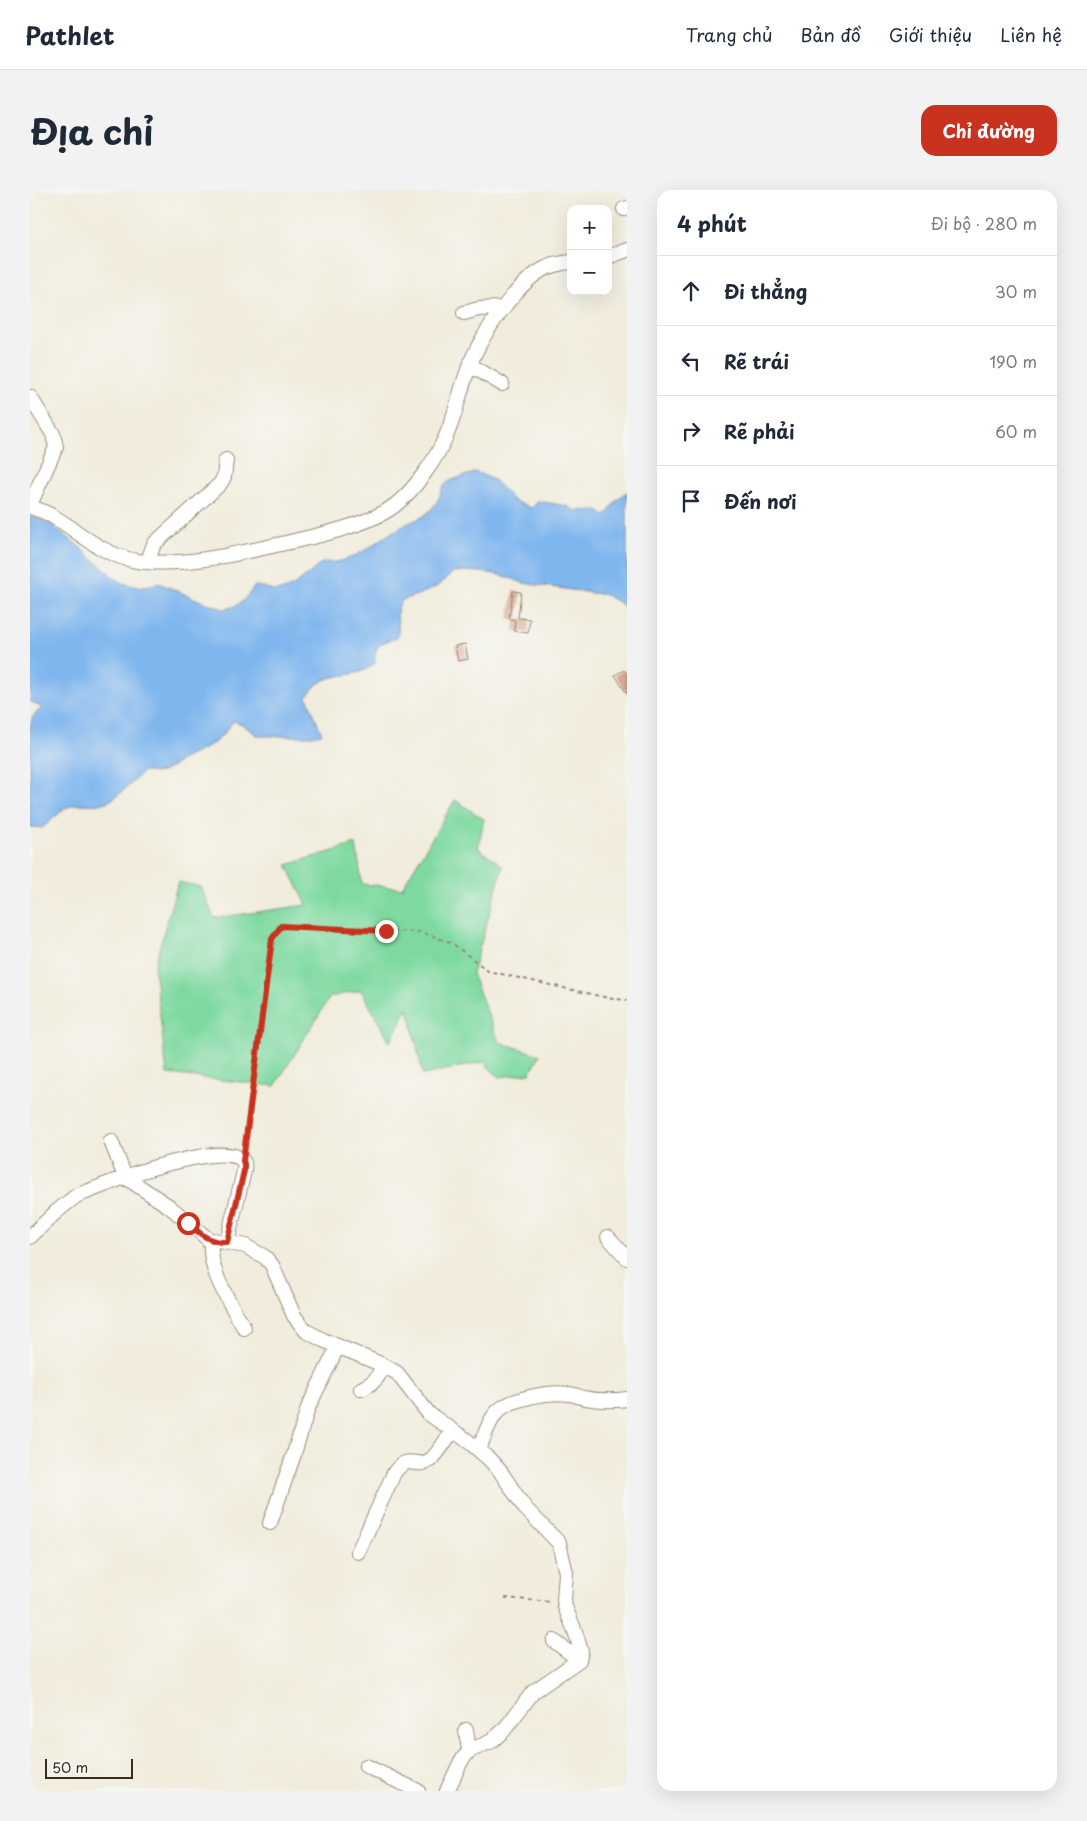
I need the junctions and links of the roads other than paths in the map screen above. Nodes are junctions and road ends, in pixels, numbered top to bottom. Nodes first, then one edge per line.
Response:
1 (627, 250) edge
2 (612, 256) edge
3 (567, 263) edge
4 (504, 308) junction
5 (464, 313) dead end
6 (470, 365) junction
7 (502, 384) dead end
8 (30, 397) edge
9 (226, 460) dead end
10 (30, 506) edge
11 (153, 563) junction
12 (112, 1141) dead end
13 (125, 1177) junction
14 (30, 1237) edge
15 (608, 1237) dead end
16 (211, 1240) junction
17 (227, 1242) junction
18 (627, 1258) edge
19 (244, 1328) dead end
20 (338, 1346) junction
21 (383, 1365) junction
22 (361, 1389) dead end
23 (627, 1399) edge
24 (452, 1431) junction
25 (479, 1449) junction
26 (270, 1523) dead end
27 (358, 1552) dead end
28 (554, 1641) dead end
29 (579, 1660) junction
30 (466, 1730) dead end
31 (468, 1751) junction
32 (366, 1766) dead end
33 (418, 1791) edge
34 (447, 1791) edge

1 - 2 street
3 - 4 street
4 - 5 street
4 - 6 street
6 - 7 street
6 - 11 street
8 - 10 street
9 - 11 street
10 - 11 street
12 - 13 street
13 - 14 street
13 - 16 street
13 - 17 street
15 - 18 street
16 - 17 street
16 - 19 street
17 - 20 street
20 - 21 street
20 - 26 street
21 - 22 street
21 - 24 street
23 - 25 street
24 - 25 street
24 - 27 street
25 - 29 street
28 - 29 street
29 - 31 street
30 - 31 street
31 - 34 street
32 - 33 street

